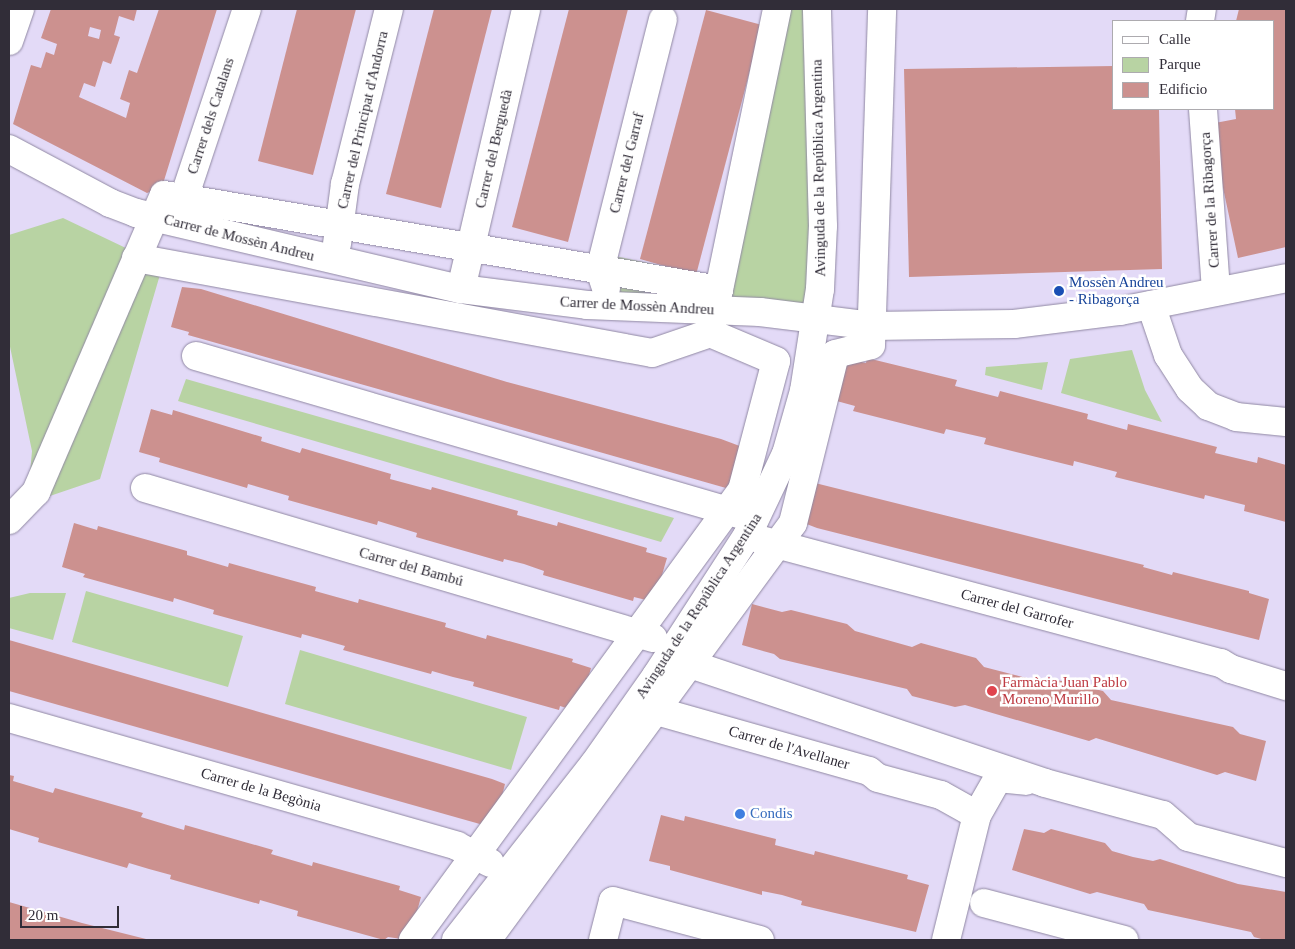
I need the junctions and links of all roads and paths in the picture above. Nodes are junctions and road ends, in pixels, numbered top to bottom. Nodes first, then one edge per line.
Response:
1 (20, 9) edge
2 (246, 9) edge
3 (389, 9) edge
4 (526, 9) edge
5 (777, 9) edge
6 (817, 9) edge
7 (882, 9) edge
8 (663, 20) dead end
9 (9, 41) edge
10 (1204, 110) edge
11 (9, 149) edge
12 (171, 213) junction
13 (339, 225) junction
14 (471, 248) junction
15 (136, 258) junction
16 (334, 260) junction
17 (600, 270) junction
18 (1286, 278) edge
19 (461, 290) junction
20 (1216, 292) junction
21 (1151, 305) junction
22 (611, 306) junction
23 (715, 311) junction
24 (817, 319) junction
25 (872, 326) junction
26 (196, 356) dead end
27 (1286, 422) edge
28 (145, 488) dead end
29 (727, 510) junction
30 (9, 520) edge
31 (752, 528) junction
32 (778, 544) junction
33 (637, 633) junction
34 (683, 654) junction
35 (1286, 686) edge
36 (646, 708) junction
37 (9, 718) edge
38 (1045, 783) junction
39 (977, 815) junction
40 (476, 854) junction
41 (1286, 863) edge
42 (507, 874) junction
43 (984, 903) dead end
44 (413, 940) edge
45 (456, 940) edge
46 (488, 940) edge
47 (603, 940) edge
48 (760, 940) edge
49 (946, 940) edge
50 (1124, 940) edge

1 - 9 street
2 - 12 street, Carrer dels Catalans
3 - 13 street, Carrer del Principat d'Andorra
4 - 14 street, Carrer del Berguedà
5 - 23 street
6 - 24 street, Avinguda de la República Argentina
7 - 25 street
8 - 17 street, Carrer del Garraf
10 - 20 street, Carrer de la Ribagorça
11 - 12 street, Carrer de Mossèn Andreu
12 - 13 street
12 - 15 street, Carrer dels Catalans
12 - 16 street, Carrer de Mossèn Andreu
13 - 14 street
13 - 16 street, Carrer del Principat d'Andorra
14 - 17 street
14 - 19 street, Carrer del Berguedà
15 - 23 street
15 - 30 street, Carrer dels Catalans
16 - 19 street, Carrer de Mossèn Andreu
17 - 22 street
17 - 23 street
18 - 20 street, Carrer de Mossèn Andreu
19 - 22 street, Carrer de Mossèn Andreu
20 - 21 street, Carrer de Mossèn Andreu
21 - 25 street, Carrer de Mossèn Andreu
21 - 27 street
22 - 23 street, Carrer de Mossèn Andreu
23 - 24 street, Carrer de Mossèn Andreu
23 - 29 street
24 - 25 street, Carrer de Mossèn Andreu
24 - 31 street, Avinguda de la República Argentina
25 - 32 street
26 - 29 street, Carrer del Garrofer
28 - 33 street, Carrer del Bambú
29 - 31 street, Carrer del Garrofer
29 - 33 street
31 - 32 street, Carrer del Garrofer
31 - 34 street, Avinguda de la República Argentina
32 - 34 street
32 - 35 street, Carrer del Garrofer
33 - 34 street, Carrer del Bambú
33 - 40 street
34 - 36 street, Avinguda de la República Argentina
34 - 38 street, Carrer del Bambú
36 - 39 street, Carrer de l'Avellaner
36 - 42 street, Avinguda de la República Argentina
36 - 46 street
37 - 40 street, Carrer de la Begònia
38 - 39 street
38 - 41 street
39 - 49 street
40 - 42 street, Carrer de la Begònia
40 - 44 street
42 - 45 street, Avinguda de la República Argentina
43 - 50 street
47 - 48 street

